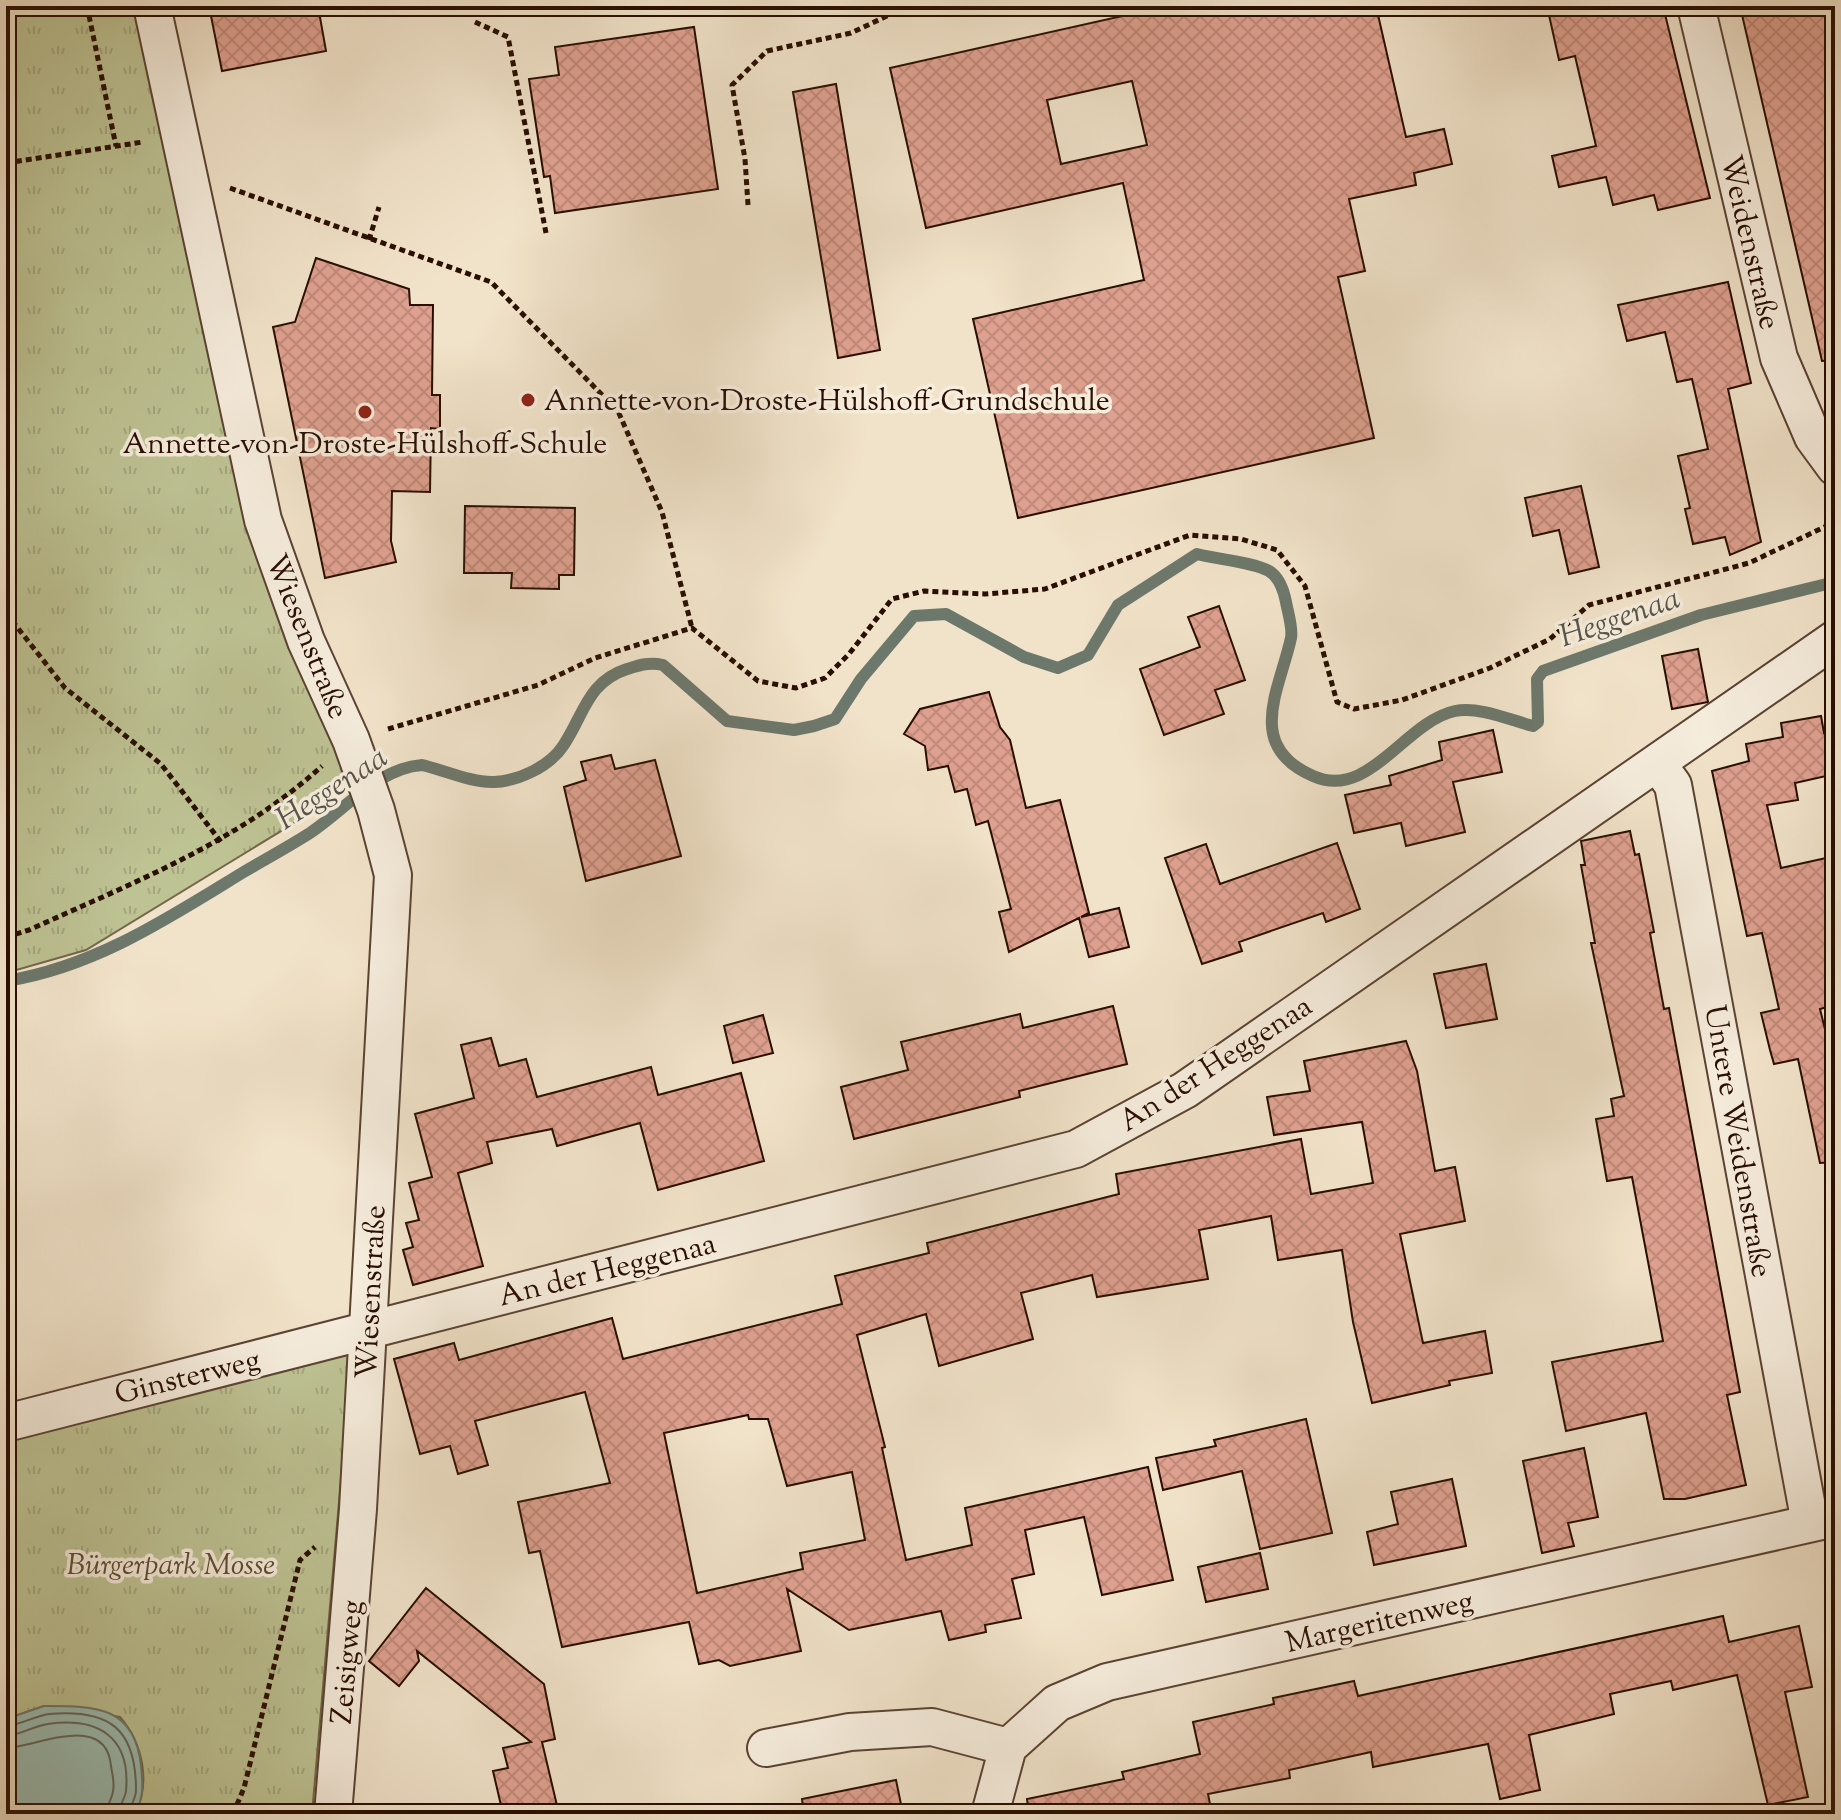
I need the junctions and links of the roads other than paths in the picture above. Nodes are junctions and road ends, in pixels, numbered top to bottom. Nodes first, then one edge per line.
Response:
1 (152, 6) edge
2 (1696, 6) edge
3 (1835, 467) edge
4 (1835, 639) edge
5 (1657, 763) junction
6 (367, 1330) junction
7 (6, 1423) edge
8 (358, 1509) joint
9 (1827, 1526) edge
10 (1008, 1747) junction
11 (766, 1748) dead end
12 (333, 1814) edge
13 (990, 1814) edge

1 - 6 street, Wiesenstraße
2 - 3 street, Weidenstraße
4 - 5 street, An der Heggenaa
5 - 6 street, An der Heggenaa
5 - 9 street, Untere Weidenstraße
6 - 7 street, Ginsterweg
6 - 8 street, Wiesenstraße
8 - 12 street, Zeisigweg
9 - 10 street, Margeritenweg
10 - 11 street
10 - 13 street

